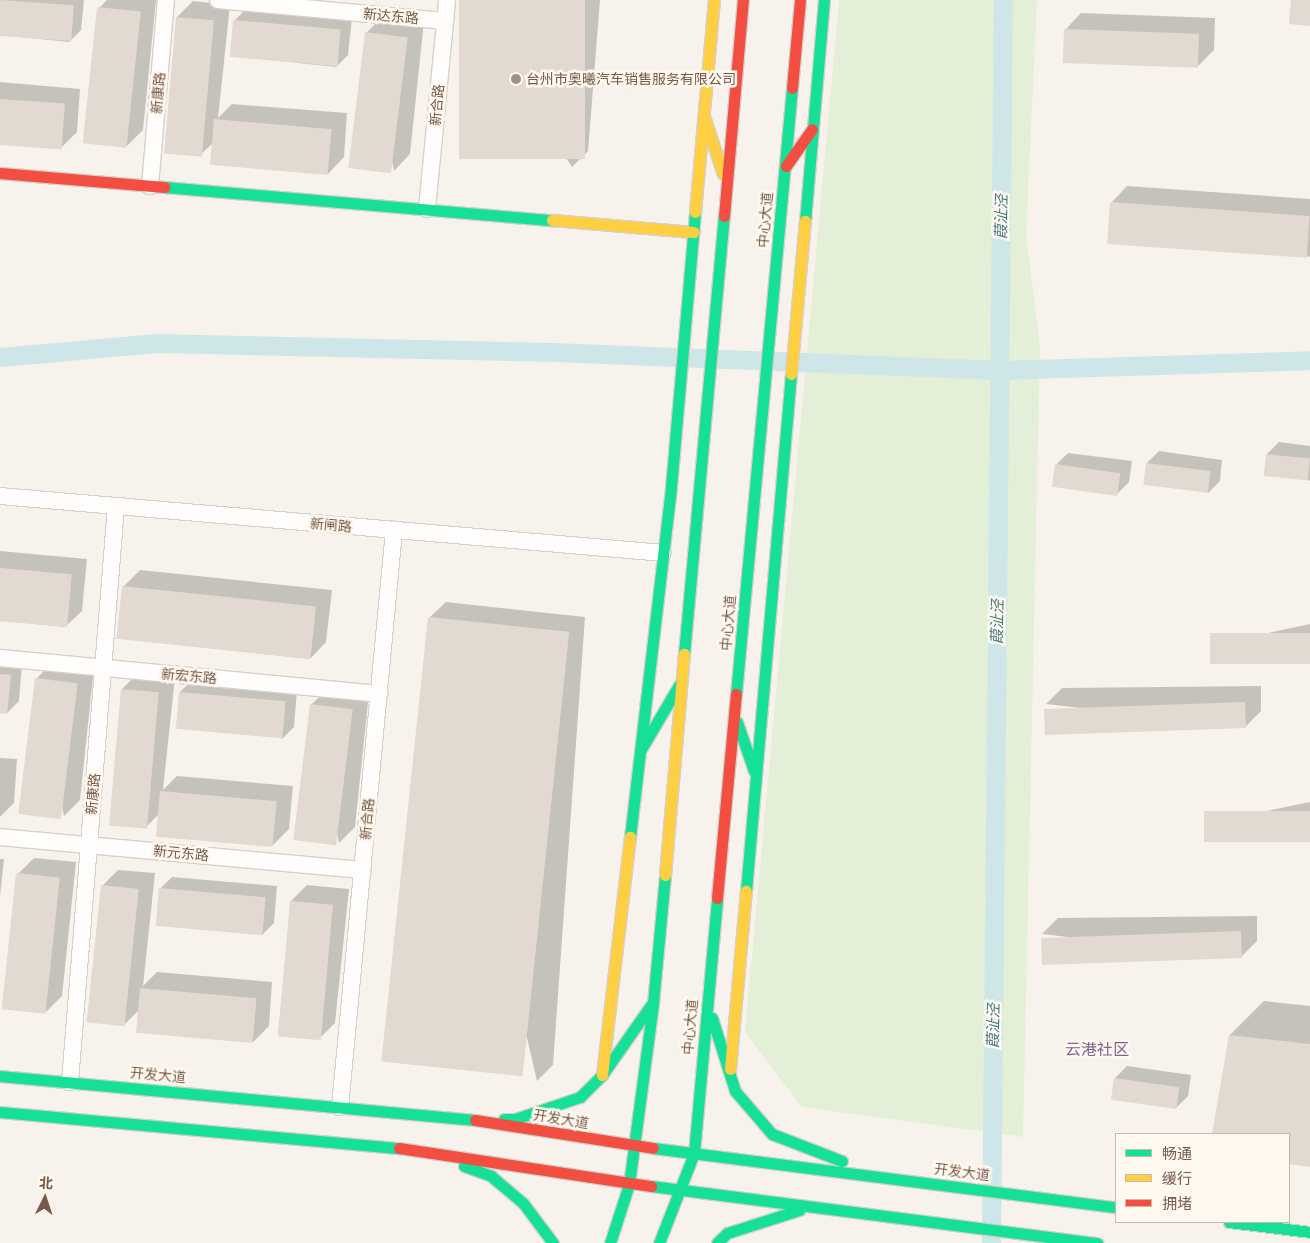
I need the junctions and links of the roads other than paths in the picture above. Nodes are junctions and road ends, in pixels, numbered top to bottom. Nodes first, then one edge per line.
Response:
1 (166, 0) edge
2 (218, 0) edge
3 (447, 0) edge
4 (714, 0) edge
5 (743, 0) edge
6 (800, 0) edge
7 (824, 0) edge
8 (445, 21) junction
9 (704, 116) junction
10 (812, 129) junction
11 (785, 166) junction
12 (0, 173) edge
13 (726, 184) junction
14 (150, 186) junction
15 (427, 209) junction
16 (693, 232) junction
17 (0, 496) edge
18 (116, 506) junction
19 (394, 530) junction
20 (663, 553) junction
21 (0, 658) edge
22 (103, 668) junction
23 (683, 678) junction
24 (379, 694) junction
25 (734, 714) junction
26 (640, 751) junction
27 (754, 771) junction
28 (0, 837) edge
29 (89, 845) junction
30 (362, 870) junction
31 (708, 998) junction
32 (653, 1003) junction
33 (729, 1074) junction
34 (602, 1075) junction
35 (0, 1076) edge
36 (70, 1082) junction
37 (340, 1107) junction
38 (0, 1112) edge
39 (446, 1115) junction
40 (636, 1146) junction
41 (428, 1151) junction
42 (694, 1153) junction
43 (890, 1178) junction
44 (629, 1184) junction
45 (677, 1190) junction
46 (811, 1207) junction
47 (1115, 1207) edge
48 (1237, 1223) edge
49 (1310, 1232) edge
50 (553, 1243) edge
51 (610, 1243) edge
52 (659, 1243) edge
53 (717, 1243) edge
54 (1097, 1243) edge

1 - 14 street, 新康路
2 - 8 street, 新达东路
3 - 8 street, 新合路
4 - 9 main road
5 - 13 main road
6 - 11 main road, 中心大道
7 - 10 main road
8 - 15 street, 新合路
9 - 13 main road
9 - 16 main road
10 - 11 main road
10 - 27 main road
11 - 25 main road, 中心大道
12 - 14 main road
13 - 23 main road
14 - 15 main road
15 - 16 main road
16 - 20 main road
17 - 18 street, 新闸路
18 - 19 street, 新闸路
18 - 22 street, 新康路
19 - 20 street, 新闸路
19 - 24 street, 新合路
20 - 26 main road
21 - 22 street, 新宏东路
22 - 24 street, 新宏东路
22 - 29 street, 新康路
23 - 26 main road
23 - 32 main road
24 - 30 street, 新合路
25 - 27 main road
25 - 31 main road, 中心大道
26 - 34 main road
27 - 33 main road
28 - 29 street, 新元东路
29 - 30 street, 新元东路
29 - 36 street, 新康路
30 - 37 street, 新合路
31 - 33 main road
31 - 42 main road, 中心大道
32 - 34 main road
32 - 40 main road
33 - 43 main road
34 - 39 main road
35 - 36 main road, 开发大道
36 - 37 main road, 开发大道
37 - 39 main road, 开发大道
38 - 41 main road
39 - 40 main road, 开发大道
40 - 42 main road, 开发大道
40 - 44 main road
41 - 44 main road
41 - 50 main road
42 - 43 main road, 开发大道
42 - 45 main road, 中心大道
43 - 47 main road, 开发大道
44 - 45 main road
44 - 51 main road
45 - 46 main road
45 - 52 main road, 中心大道
46 - 53 main road
46 - 54 main road
48 - 49 main road

